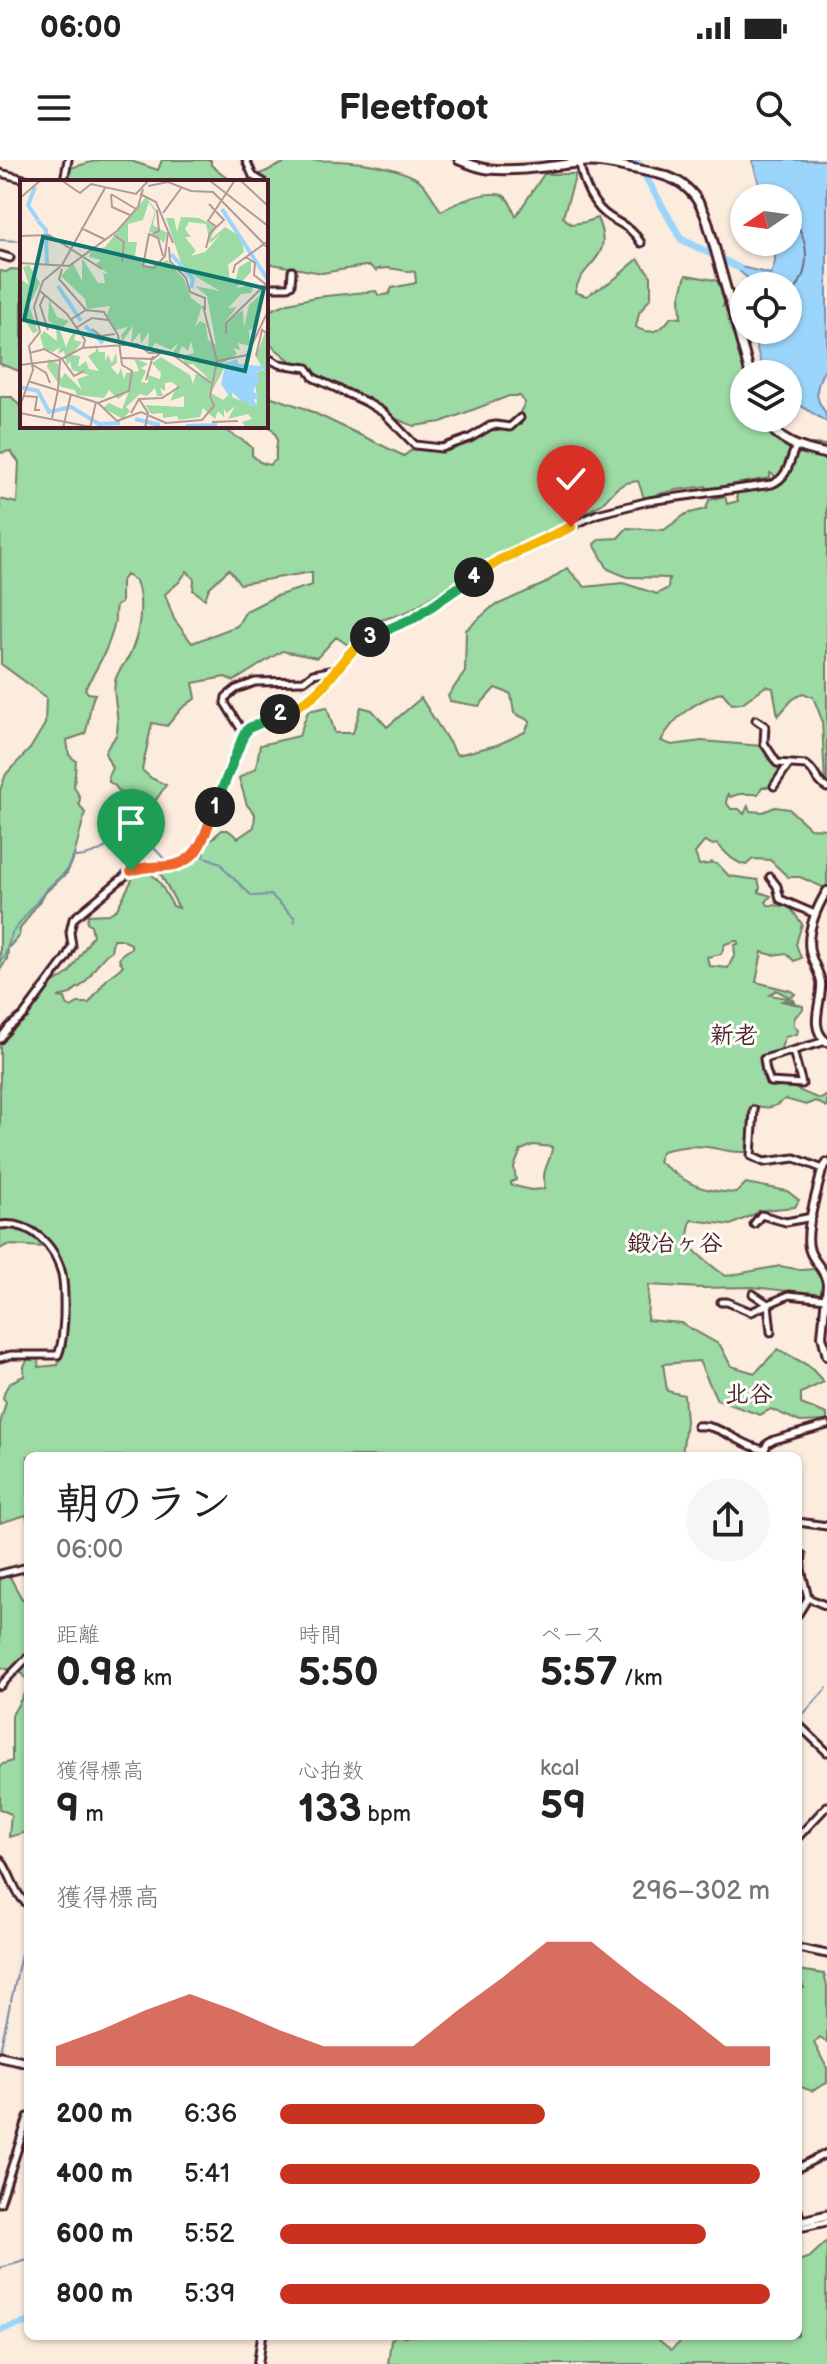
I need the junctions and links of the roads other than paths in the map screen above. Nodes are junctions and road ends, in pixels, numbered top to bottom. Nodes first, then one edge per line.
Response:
1 (68, 160) edge
2 (246, 160) edge
3 (459, 160) edge
4 (585, 162) edge
5 (0, 173) edge
6 (29, 180) edge
7 (65, 180) edge
8 (260, 180) edge
9 (641, 243) dead end
10 (0, 255) edge
11 (10, 258) dead end
12 (292, 271) dead end
13 (268, 287) edge
14 (730, 304) edge
15 (268, 358) edge
16 (520, 418) dead end
17 (774, 432) edge
18 (796, 446) junction
19 (827, 454) edge
20 (336, 670) junction
21 (756, 720) dead end
22 (244, 734) junction
23 (788, 765) junction
24 (774, 786) dead end
25 (827, 788) edge
26 (770, 877) dead end
27 (827, 891) edge
28 (815, 914) junction
29 (824, 981) edge
30 (0, 1039) edge
31 (826, 1041) edge
32 (793, 1051) junction
33 (754, 1110) dead end
34 (825, 1166) edge
35 (812, 1216) junction
36 (754, 1224) dead end
37 (0, 1225) edge
38 (827, 1284) edge
39 (753, 1294) dead end
40 (826, 1299) edge
41 (721, 1302) dead end
42 (768, 1304) junction
43 (771, 1332) dead end
44 (827, 1356) edge
45 (0, 1358) edge
46 (827, 1425) edge
47 (697, 1426) dead end
48 (761, 1452) edge
49 (763, 1452) edge
50 (802, 1523) edge
51 (827, 1526) edge
52 (24, 1568) edge
53 (802, 1573) edge
54 (0, 1574) edge
55 (808, 1598) junction
56 (827, 1606) edge
57 (802, 1608) edge
58 (24, 1661) edge
59 (0, 1686) edge
60 (802, 1728) edge
61 (827, 1752) edge
62 (827, 1806) edge
63 (824, 1814) edge
64 (802, 1833) edge
65 (0, 1859) edge
66 (24, 1901) edge
67 (802, 1949) edge
68 (827, 1954) edge
69 (0, 2056) edge
70 (24, 2061) edge
71 (24, 2129) edge
72 (827, 2153) edge
73 (802, 2166) edge
74 (0, 2203) edge
75 (827, 2215) edge
76 (827, 2222) edge
77 (802, 2224) edge
78 (802, 2224) edge
79 (261, 2340) edge
80 (258, 2364) edge

1 - 7 street
2 - 8 street
3 - 4 main road
4 - 9 street
4 - 14 main road
5 - 6 street
10 - 11 street
12 - 13 street
15 - 16 street
17 - 18 main road
18 - 19 main road
18 - 20 street
20 - 22 street
20 - 22 street
21 - 23 street
22 - 30 street
23 - 24 street
23 - 25 street
26 - 28 street
27 - 28 street
28 - 29 street
29 - 31 street
31 - 32 street
32 - 32 street
33 - 34 street
34 - 35 street
35 - 36 street
35 - 38 street
37 - 45 street
38 - 40 street
39 - 42 street
40 - 42 street
40 - 44 street
41 - 42 street
42 - 43 street
46 - 49 street
47 - 48 street
50 - 51 street
52 - 54 street
53 - 55 street
55 - 56 street
55 - 57 street
58 - 59 street
60 - 61 street
62 - 63 street
63 - 64 street
65 - 66 street
67 - 68 street
69 - 70 main road
71 - 74 street
72 - 73 street
75 - 77 main road
76 - 78 street
79 - 80 street

